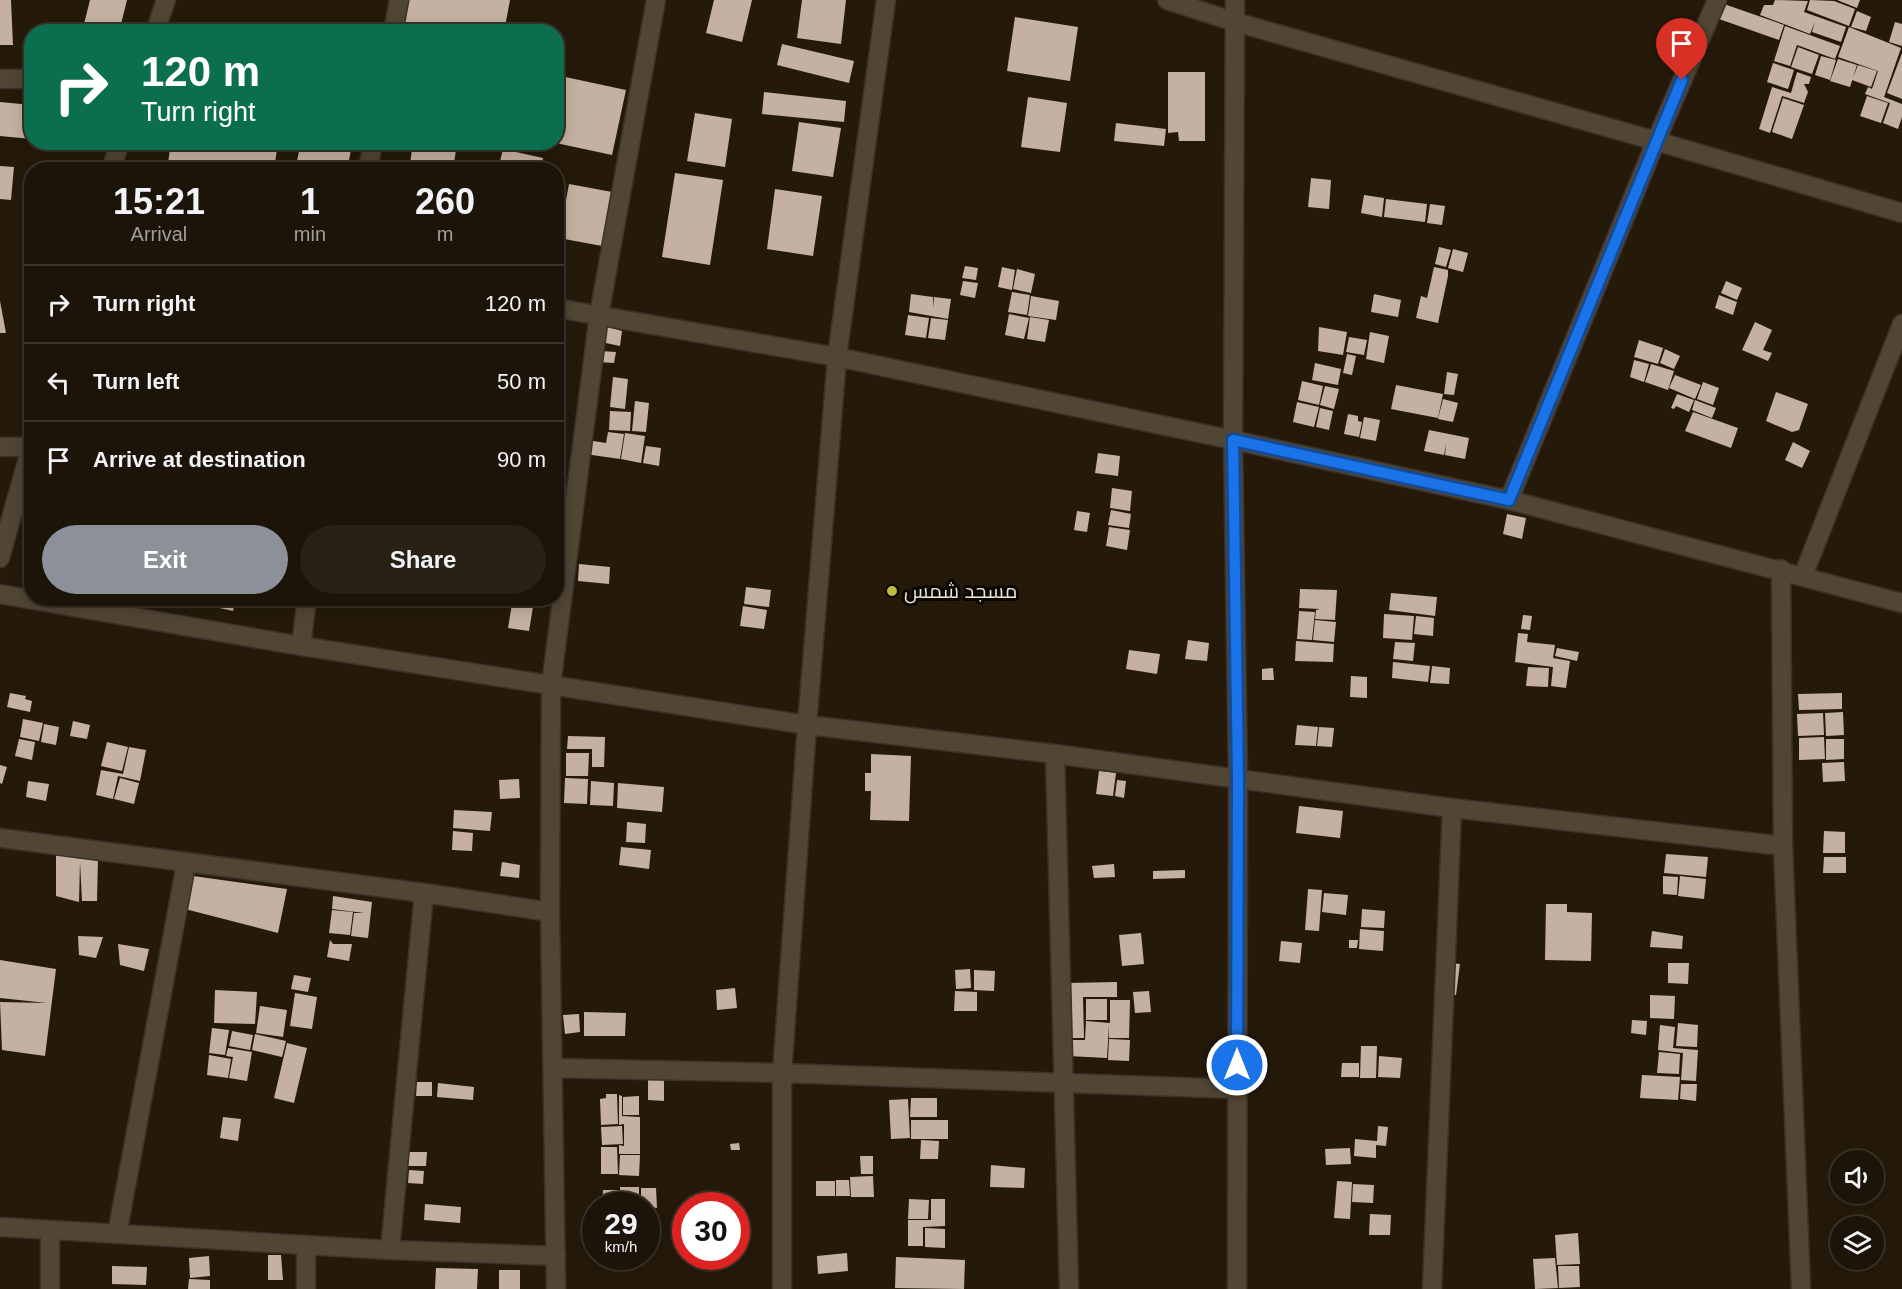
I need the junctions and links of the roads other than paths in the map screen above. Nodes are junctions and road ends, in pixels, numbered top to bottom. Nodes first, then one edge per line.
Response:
1 (166, 0) edge
2 (399, 0) edge
3 (656, 0) edge
4 (885, 0) edge
5 (1167, 0) edge
6 (1235, 0) edge
7 (1717, 0) edge
8 (1235, 22) junction
9 (158, 24) edge
10 (394, 24) edge
11 (0, 78) edge
12 (24, 79) edge
13 (1656, 141) junction
14 (1902, 213) edge
15 (564, 309) edge
16 (599, 315) junction
17 (1902, 324) edge
18 (837, 357) junction
19 (1233, 440) junction
20 (24, 446) edge
21 (0, 447) edge
22 (24, 471) edge
23 (1509, 500) junction
24 (0, 558) edge
25 (1780, 569) junction
26 (1803, 576) junction
27 (564, 585) edge
28 (0, 594) edge
29 (24, 598) edge
30 (1902, 603) edge
31 (69, 606) edge
32 (306, 606) edge
33 (561, 606) edge
34 (301, 646) junction
35 (551, 685) junction
36 (807, 725) junction
37 (1055, 754) junction
38 (1238, 779) junction
39 (1452, 808) junction
40 (0, 838) edge
41 (1783, 846) junction
42 (186, 864) junction
43 (424, 893) junction
44 (550, 912) junction
45 (554, 1068) junction
46 (782, 1072) junction
47 (1065, 1082) junction
48 (1237, 1089) junction
49 (0, 1227) edge
50 (50, 1231) junction
51 (117, 1234) junction
52 (306, 1245) junction
53 (390, 1250) junction
54 (556, 1256) junction
55 (51, 1289) edge
56 (306, 1289) edge
57 (556, 1289) edge
58 (782, 1289) edge
59 (1069, 1289) edge
60 (1237, 1289) edge
61 (1432, 1289) edge
62 (1801, 1289) edge

1 - 9 street
2 - 10 street
3 - 16 street
4 - 18 street
5 - 8 street
6 - 8 street
7 - 13 street
8 - 13 street
8 - 19 street
11 - 12 street
13 - 14 street
13 - 23 street
15 - 16 street
16 - 18 street
16 - 27 street
17 - 26 street
18 - 19 street
18 - 36 street
19 - 23 street
19 - 38 street
20 - 21 street
22 - 24 street
23 - 25 street
25 - 26 street
25 - 41 street
26 - 30 street
28 - 29 street
31 - 34 street
32 - 34 street
33 - 35 street
34 - 35 street
35 - 36 street
35 - 44 street
36 - 37 street
36 - 46 street
37 - 38 street
37 - 47 street
38 - 39 street
38 - 48 street
39 - 41 street
39 - 61 street
40 - 42 street
41 - 62 street
42 - 43 street
42 - 51 street
43 - 44 street
43 - 53 street
44 - 45 street
45 - 46 street
45 - 54 street
46 - 47 street
46 - 58 street
47 - 48 street
47 - 59 street
48 - 60 street
49 - 50 street
50 - 51 street
50 - 55 street
51 - 52 street
52 - 53 street
52 - 56 street
53 - 54 street
54 - 57 street

